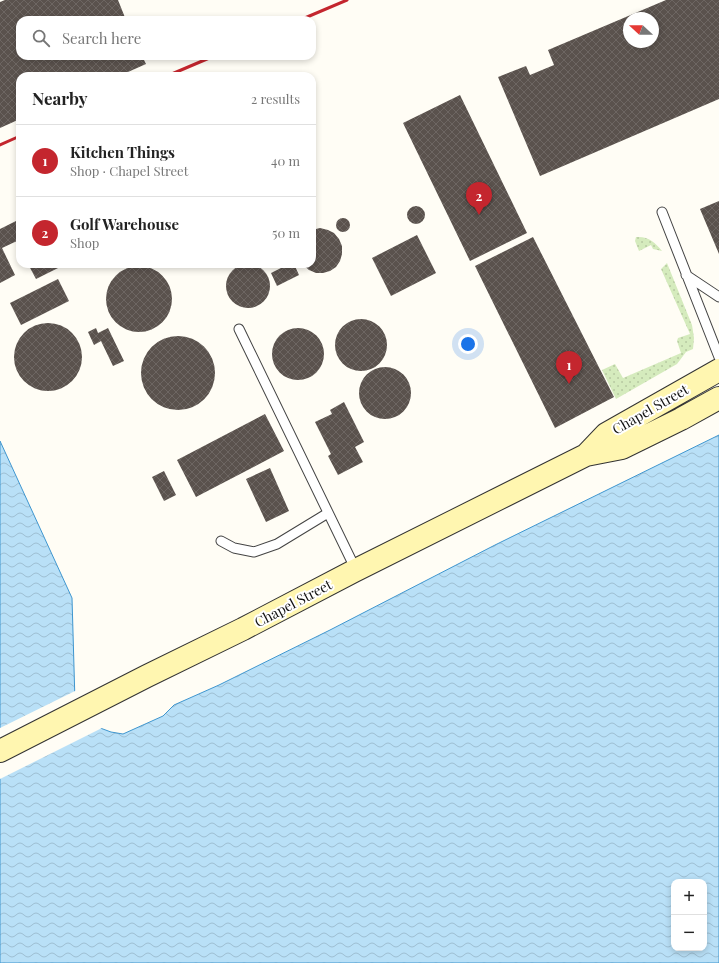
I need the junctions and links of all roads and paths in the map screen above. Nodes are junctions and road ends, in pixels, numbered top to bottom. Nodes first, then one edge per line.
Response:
1 (662, 212) dead end
2 (686, 275) junction
3 (719, 297) edge
4 (238, 329) dead end
5 (719, 357) edge
6 (719, 370) edge
7 (719, 398) edge
8 (586, 455) junction
9 (328, 513) junction
10 (221, 541) dead end
11 (356, 570) junction
12 (0, 751) edge

1 - 2 lane
2 - 3 lane
2 - 5 lane
4 - 9 lane
6 - 8 main road, Chapel Street
7 - 8 main road, Chapel Street
8 - 11 main road, Chapel Street
9 - 10 lane
9 - 11 lane
11 - 12 main road, Chapel Street

